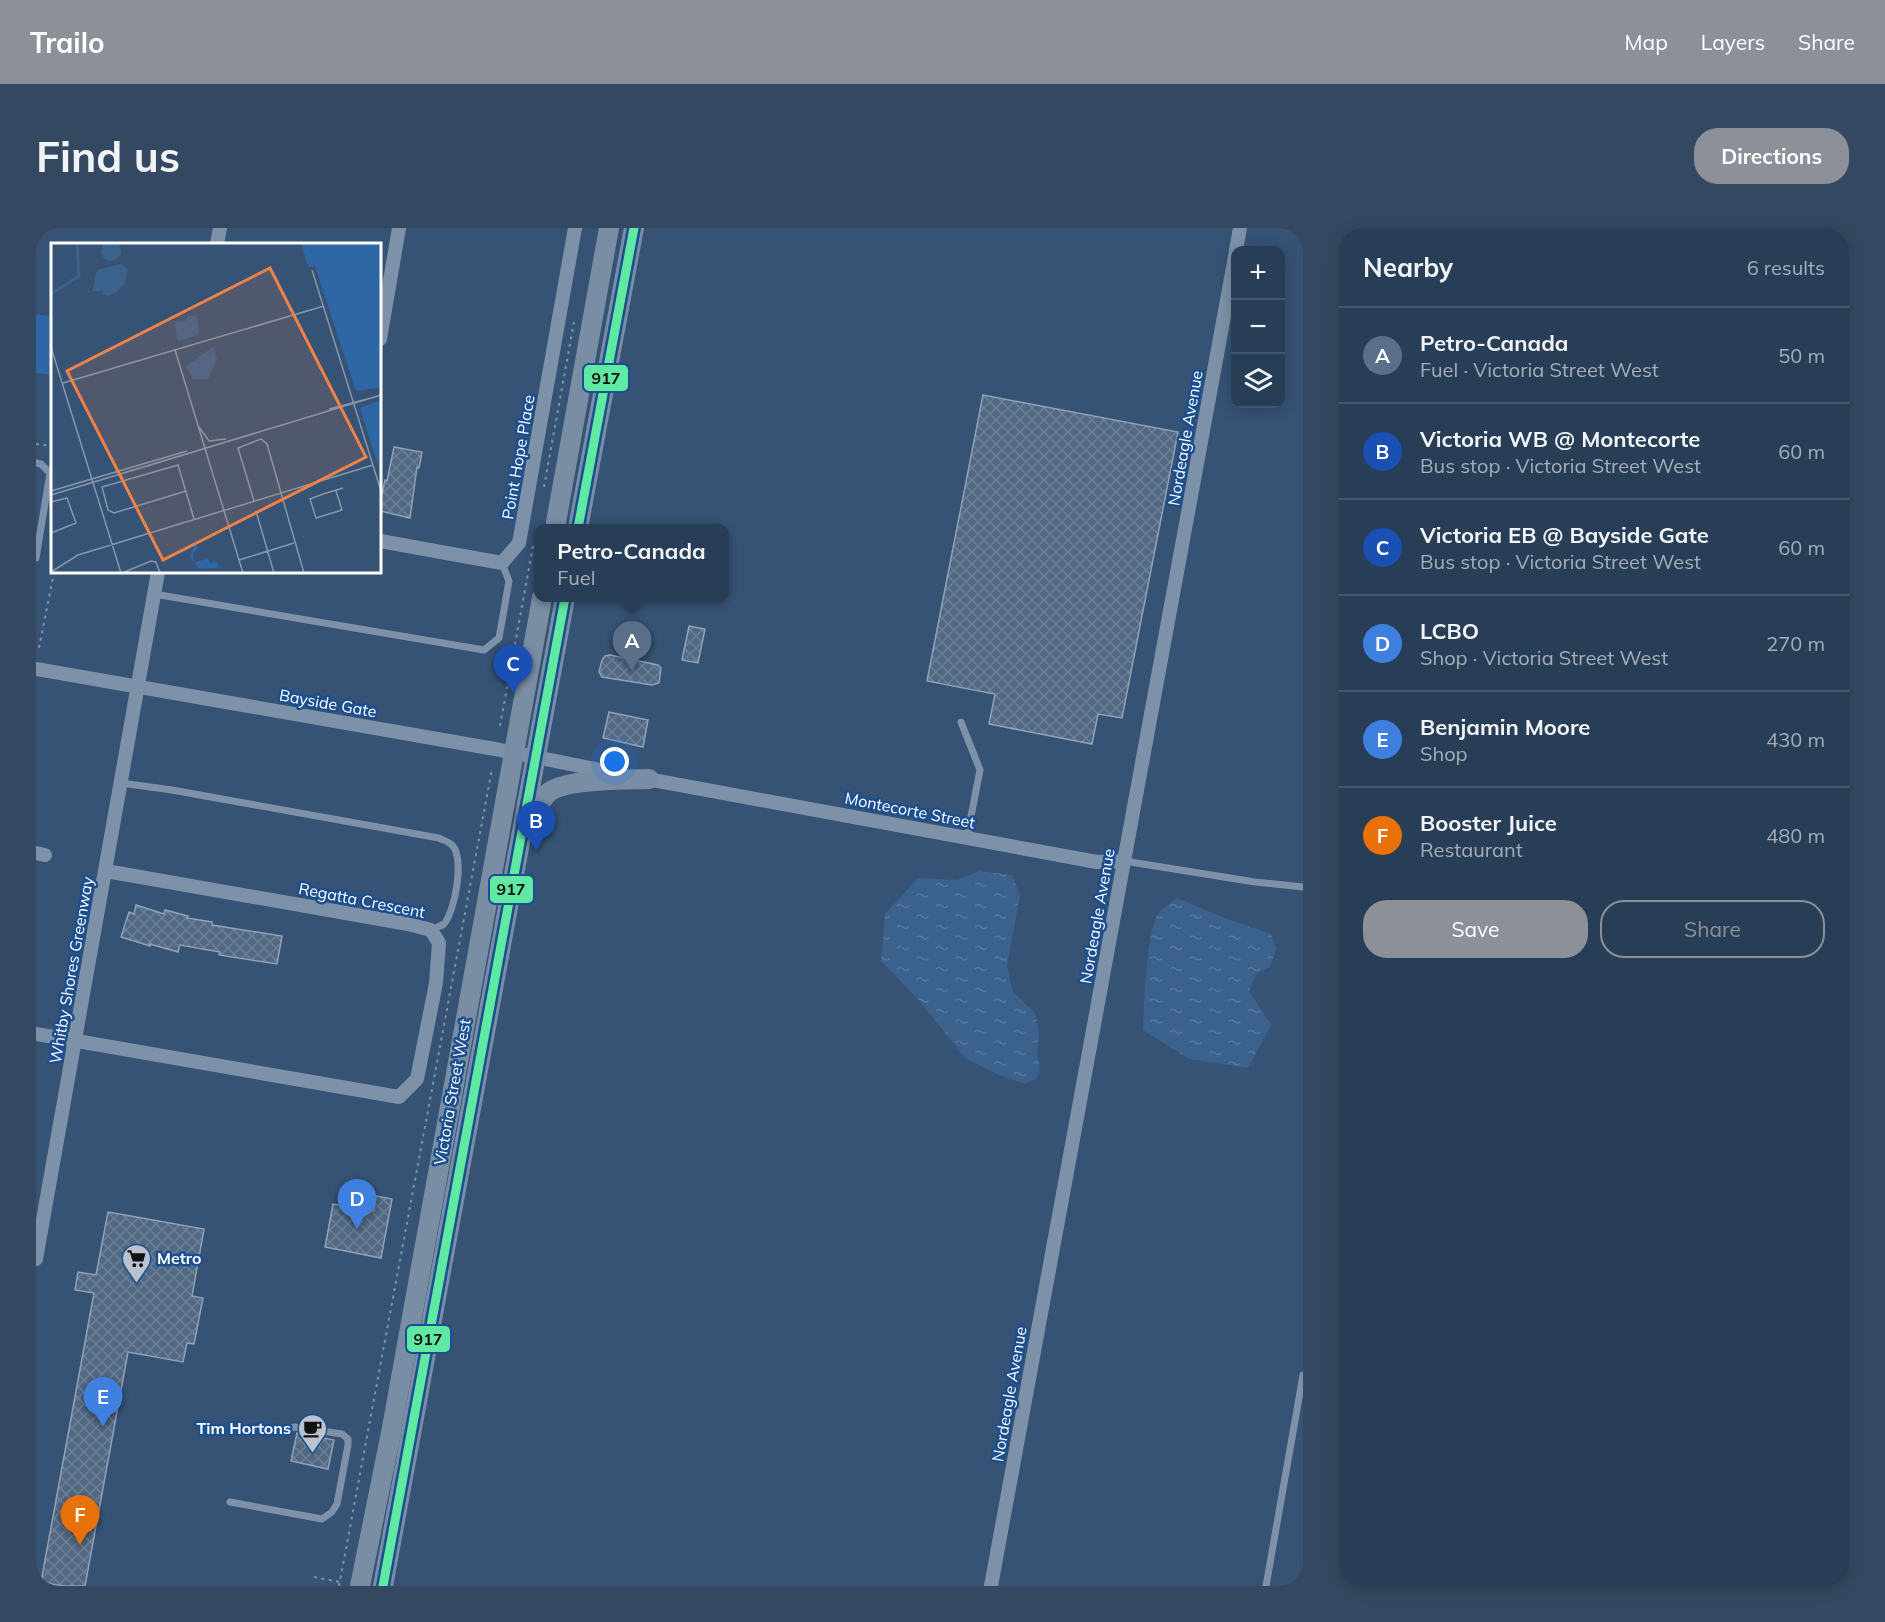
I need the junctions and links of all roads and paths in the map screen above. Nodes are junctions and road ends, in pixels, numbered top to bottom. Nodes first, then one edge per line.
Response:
1 (220, 228) edge
2 (399, 228) edge
3 (575, 228) edge
4 (609, 228) edge
5 (634, 228) edge
6 (1240, 228) edge
7 (217, 243) edge
8 (1237, 246) edge
9 (1231, 278) edge
10 (574, 320) dead end
11 (381, 333) edge
12 (36, 444) edge
13 (51, 446) edge
14 (36, 463) edge
15 (543, 492) dead end
16 (556, 524) edge
17 (579, 524) edge
18 (534, 538) dead end
19 (381, 541) edge
20 (36, 558) edge
21 (502, 563) junction
22 (54, 573) edge
23 (158, 573) edge
24 (154, 594) junction
25 (541, 602) edge
26 (564, 602) edge
27 (39, 648) dead end
28 (36, 669) edge
29 (137, 687) junction
30 (961, 722) dead end
31 (500, 726) dead end
32 (513, 754) junction
33 (535, 758) junction
34 (492, 769) dead end
35 (649, 779) junction
36 (122, 783) junction
37 (967, 837) junction
38 (1124, 861) junction
39 (106, 871) junction
40 (1303, 887) edge
41 (510, 890) junction
42 (430, 930) junction
43 (36, 1034) edge
44 (75, 1041) junction
45 (36, 1259) edge
46 (1303, 1375) edge
47 (281, 1431) dead end
48 (230, 1502) dead end
49 (314, 1577) dead end
50 (340, 1584) edge
51 (360, 1586) edge
52 (383, 1586) edge
53 (991, 1586) edge
54 (1266, 1586) edge

1 - 7 street
2 - 11 street
3 - 21 street, Point Hope Place
4 - 16 main road
5 - 17 main road
6 - 8 street, Nordeagle Avenue
9 - 38 street, Nordeagle Avenue
10 - 15 path
12 - 13 path
14 - 20 lane
18 - 31 path
19 - 21 street
21 - 24 lane
22 - 27 path
23 - 24 street, Whitby Shores Greenway
24 - 29 street, Whitby Shores Greenway
25 - 32 main road, Victoria Street West
26 - 33 main road, Victoria Street West
28 - 29 street
29 - 32 street, Bayside Gate
29 - 36 street, Whitby Shores Greenway
30 - 37 lane
32 - 33 street, Montecorte Street
32 - 51 main road, Victoria Street West
33 - 35 street, Montecorte Street
33 - 41 main road, Victoria Street West
34 - 50 path
35 - 37 street, Montecorte Street
35 - 41 main road
36 - 39 street, Whitby Shores Greenway
36 - 42 lane
37 - 38 street, Montecorte Street
38 - 40 lane, Montecorte Street
38 - 53 street, Nordeagle Avenue
39 - 42 street, Regatta Crescent
39 - 44 street, Whitby Shores Greenway
41 - 52 main road, Victoria Street West
42 - 44 street, Regatta Crescent
43 - 44 street
44 - 45 street, Whitby Shores Greenway
46 - 54 lane
47 - 48 lane
49 - 50 path

